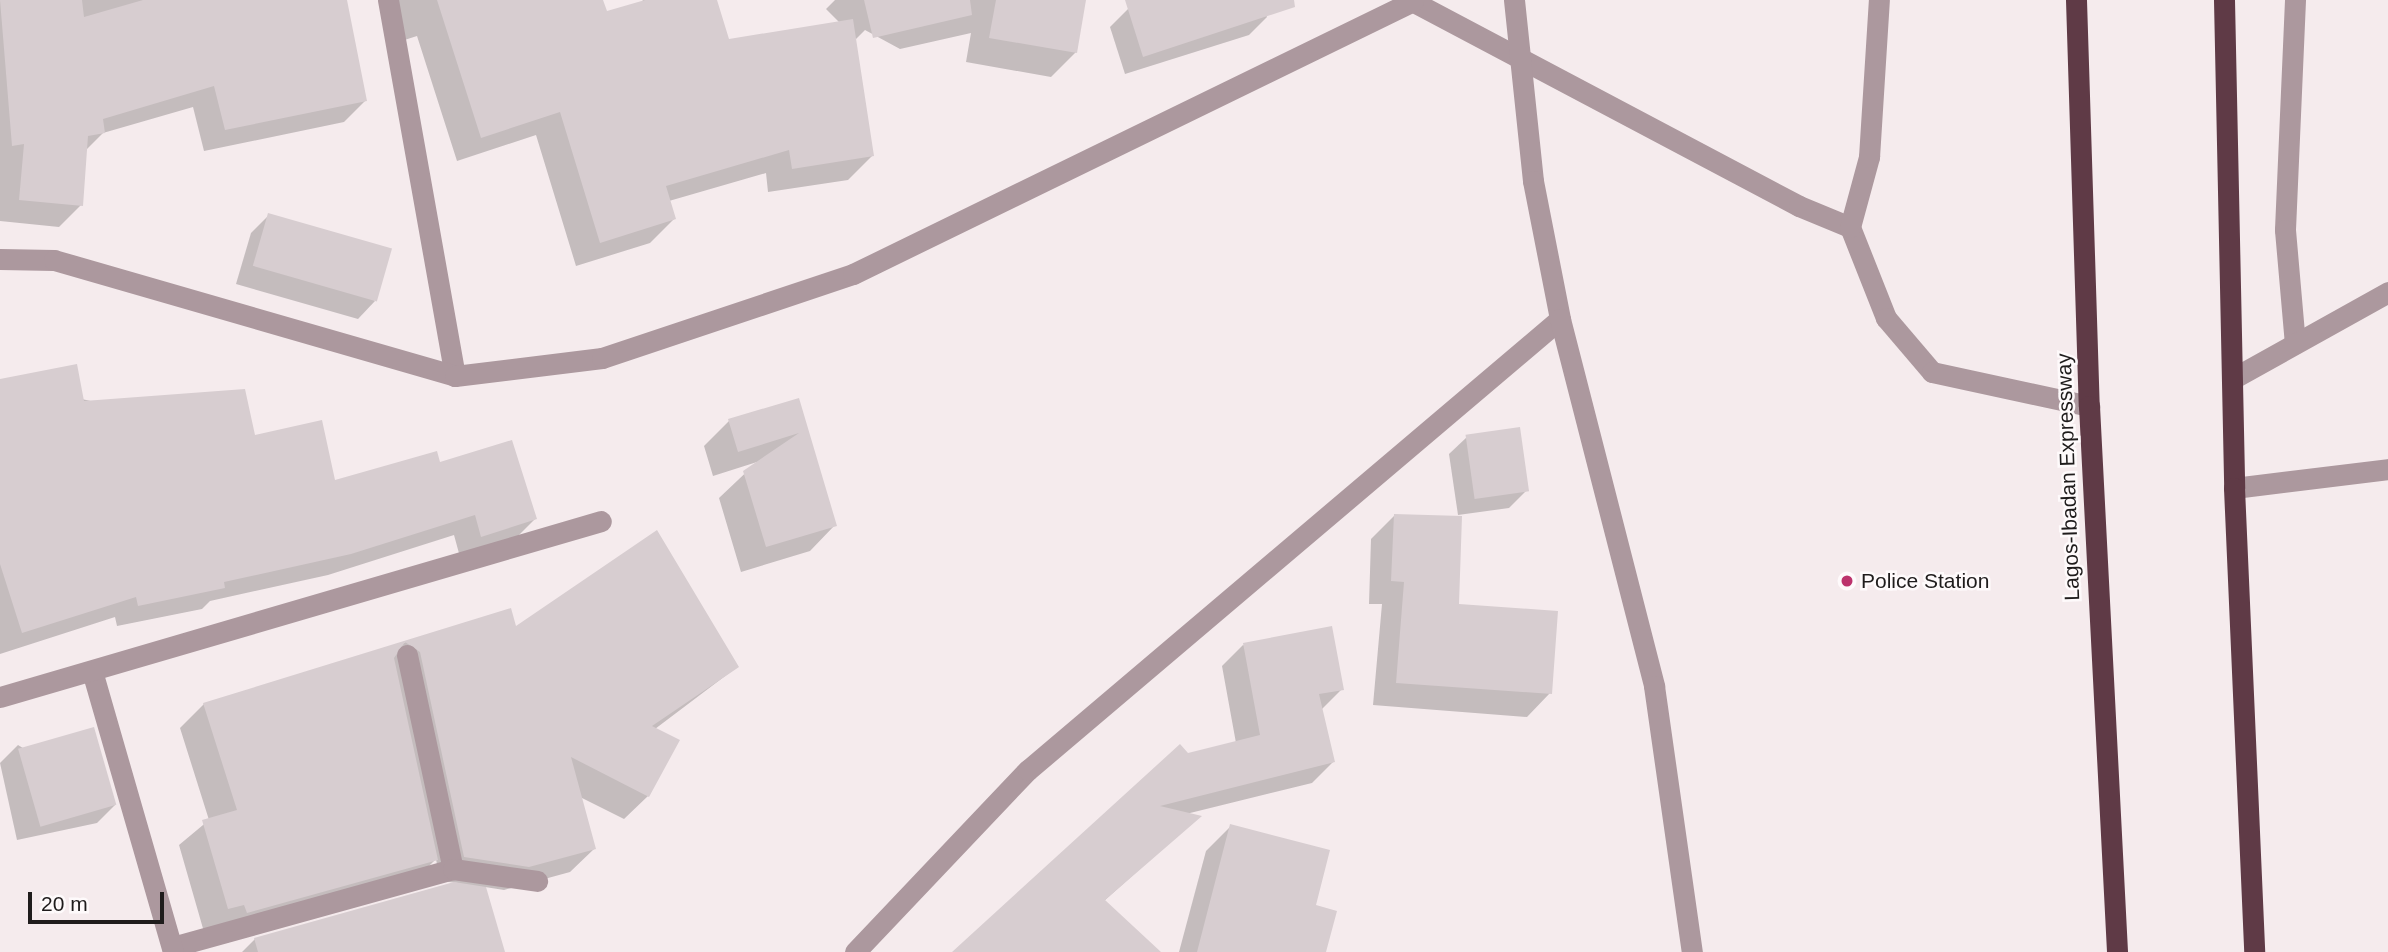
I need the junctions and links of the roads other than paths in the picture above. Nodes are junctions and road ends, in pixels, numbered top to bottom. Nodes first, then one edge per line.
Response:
1 (388, 0) edge
2 (1514, 0) edge
3 (1879, 0) edge
4 (2076, 0) edge
5 (2224, 0) edge
6 (2295, 0) edge
7 (1411, 1) edge
8 (1519, 55) junction
9 (1850, 227) junction
10 (0, 259) edge
11 (2388, 292) edge
12 (1560, 319) junction
13 (2295, 344) junction
14 (456, 376) junction
15 (2232, 379) junction
16 (2089, 407) junction
17 (2388, 469) edge
18 (2234, 488) junction
19 (601, 522) dead end
20 (407, 655) dead end
21 (92, 671) junction
22 (0, 697) edge
23 (453, 869) junction
24 (537, 881) dead end
25 (172, 949) edge
26 (855, 952) edge
27 (1692, 952) edge
28 (2117, 952) edge
29 (2254, 952) edge

1 - 14 street
2 - 8 street
3 - 9 street
4 - 16 highway, Lagos-Ibadan Expressway
5 - 15 highway
6 - 13 street
7 - 8 street
7 - 14 street
8 - 9 street
8 - 12 street
9 - 16 street
10 - 14 street
11 - 13 street
12 - 26 street
12 - 27 street
13 - 15 street
15 - 18 highway
16 - 28 highway, Lagos-Ibadan Expressway
17 - 18 street
18 - 29 highway
19 - 21 street
20 - 23 street
21 - 22 street
21 - 25 street
23 - 24 street
23 - 25 street

